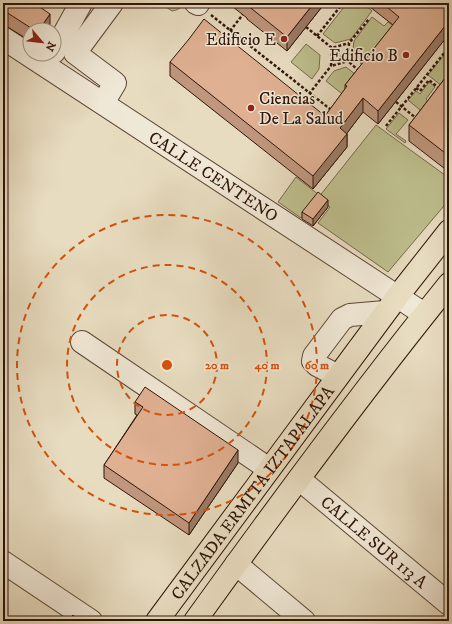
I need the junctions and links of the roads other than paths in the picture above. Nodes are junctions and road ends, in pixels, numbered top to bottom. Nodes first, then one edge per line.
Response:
1 (82, 3) edge
2 (112, 3) edge
3 (3, 38) edge
4 (62, 38) edge
5 (22, 46) edge
6 (57, 62) edge
7 (103, 103) junction
8 (449, 232) edge
9 (449, 284) edge
10 (391, 304) junction
11 (424, 314) junction
12 (82, 342) dead end
13 (352, 357) junction
14 (338, 376) junction
15 (377, 376) junction
16 (269, 469) junction
17 (299, 479) junction
18 (3, 562) edge
19 (236, 564) junction
20 (449, 604) edge
21 (91, 621) edge
22 (157, 621) edge
23 (195, 621) edge
24 (304, 621) edge

1 - 4 street
2 - 7 street
3 - 5 street, CALLE CENTENO
6 - 7 street, CALLE CENTENO
7 - 10 street, CALLE CENTENO
8 - 10 main road, CALZADA ERMITA IZTAPALAPA
9 - 11 main road, CALZADA ERMITA IZTAPALAPA
10 - 11 street, CALLE CENTENO
10 - 13 main road, CALZADA ERMITA IZTAPALAPA
10 - 14 street
11 - 15 main road, CALZADA ERMITA IZTAPALAPA
12 - 16 street
13 - 14 main road, CALZADA ERMITA IZTAPALAPA
13 - 15 main road
14 - 16 main road, CALZADA ERMITA IZTAPALAPA
15 - 17 main road, CALZADA ERMITA IZTAPALAPA
16 - 22 main road, CALZADA ERMITA IZTAPALAPA
17 - 19 main road, CALZADA ERMITA IZTAPALAPA
17 - 20 street, CALLE SUR 113 A
18 - 21 street
19 - 23 main road, CALZADA ERMITA IZTAPALAPA
19 - 24 street

